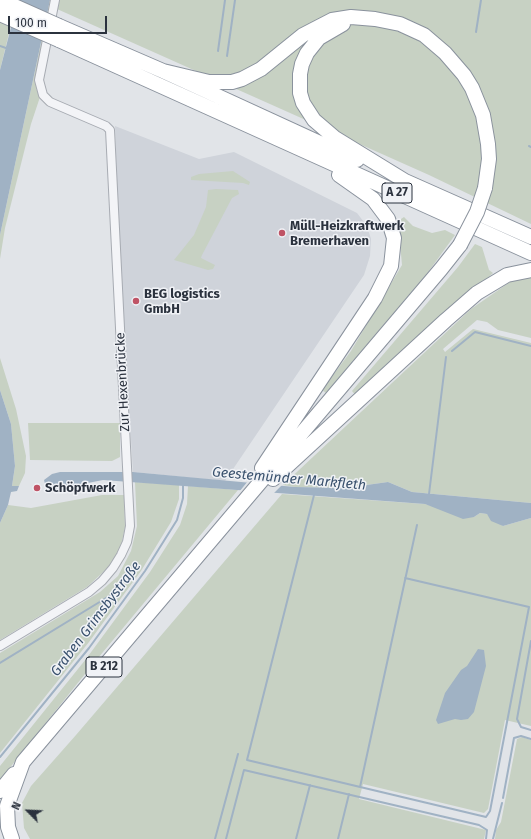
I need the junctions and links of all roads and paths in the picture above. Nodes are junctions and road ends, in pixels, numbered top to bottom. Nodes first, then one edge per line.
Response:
1 (1, 0) edge
2 (55, 0) edge
3 (0, 14) edge
4 (375, 19) junction
5 (163, 72) junction
6 (262, 132) junction
7 (405, 181) junction
8 (531, 237) edge
9 (531, 253) edge
10 (531, 270) edge
11 (266, 476) junction
12 (0, 646) edge
13 (23, 762) junction
14 (0, 790) edge
15 (12, 839) edge

1 - 5 highway, A 27, bridge
2 - 12 street, Zur Hexenbrücke
3 - 6 highway, A 27, bridge
4 - 5 highway
4 - 7 highway
4 - 11 highway, bridge
5 - 7 highway, A 27
6 - 9 highway, A 27
6 - 11 highway
7 - 8 highway, A 27
10 - 11 highway
11 - 13 highway, B 212
13 - 14 highway, B 212
13 - 15 highway

